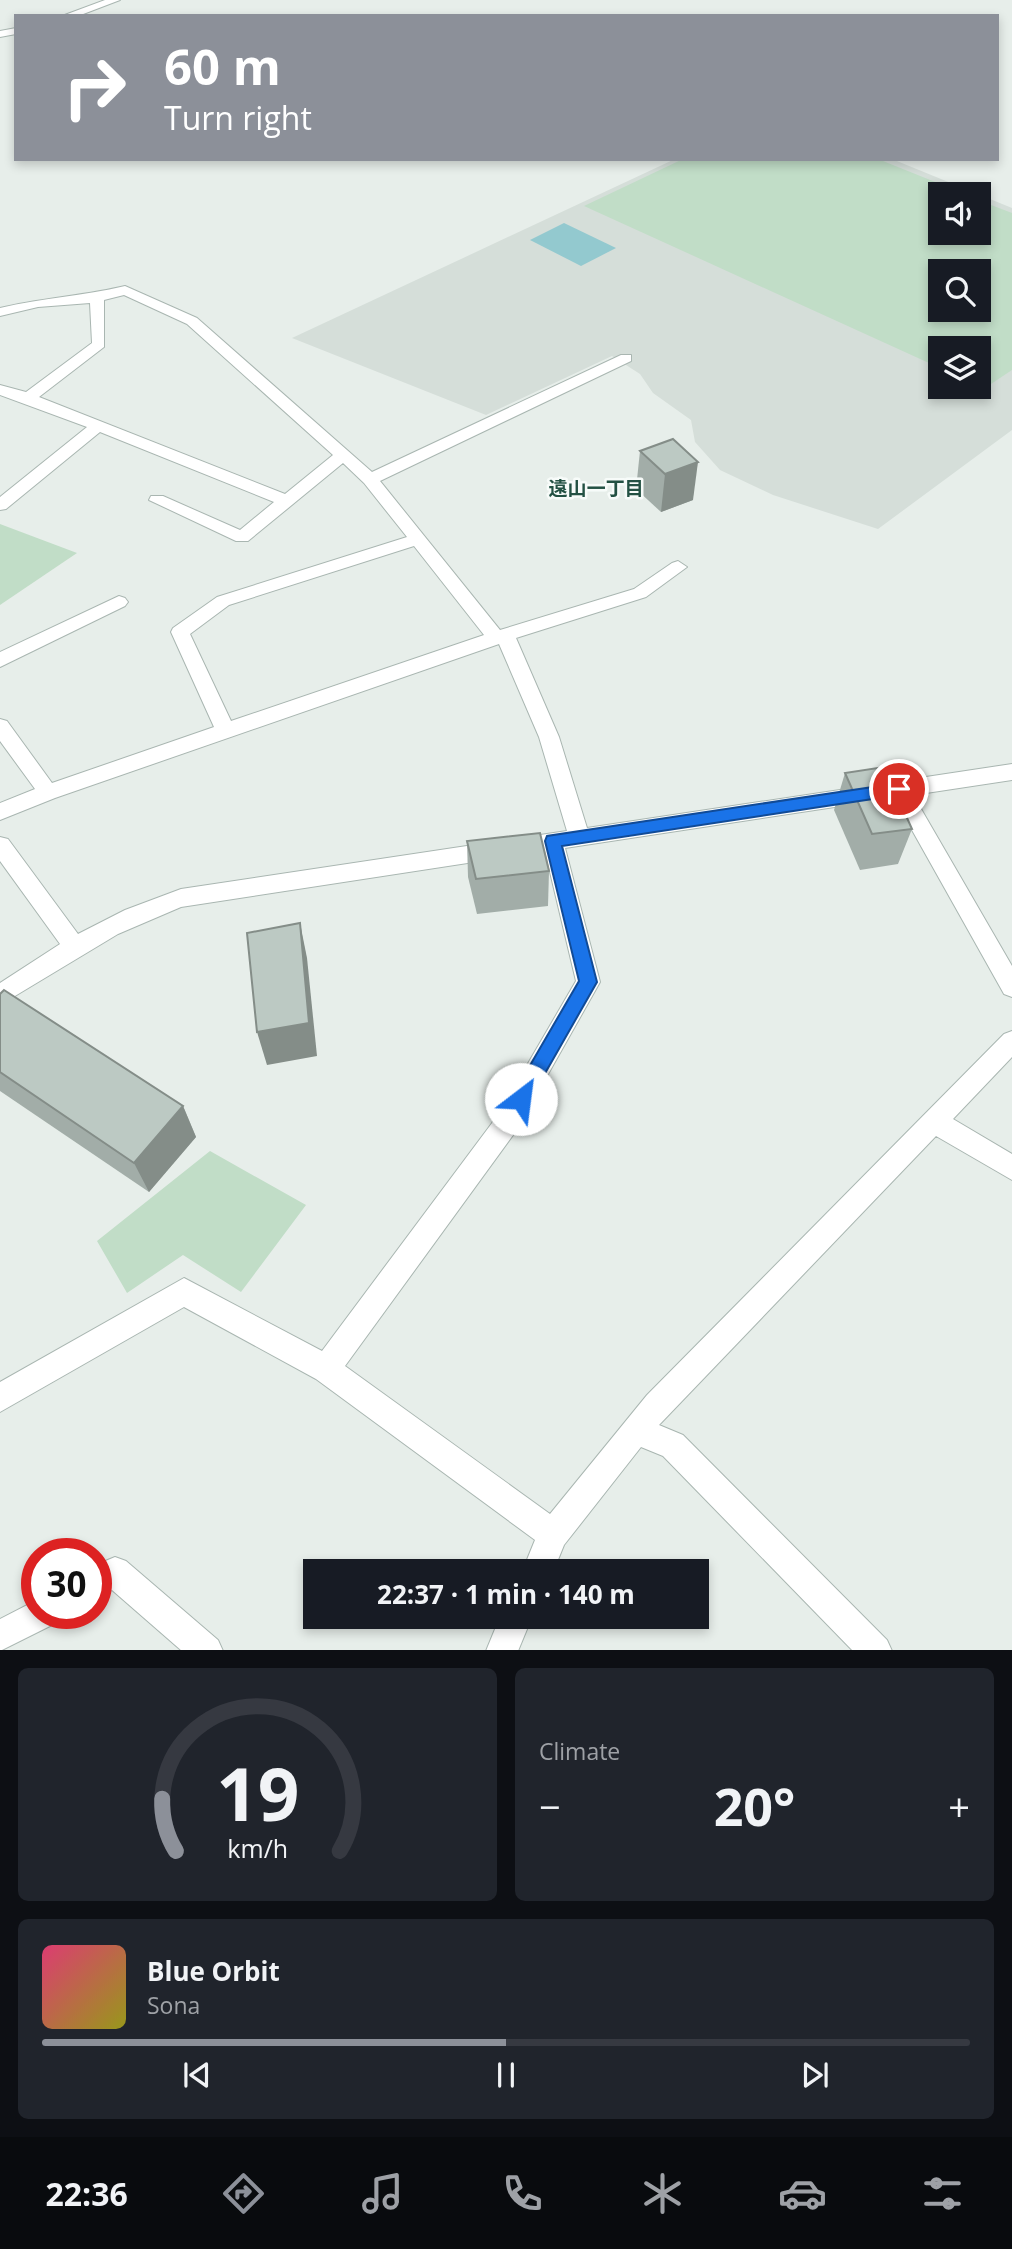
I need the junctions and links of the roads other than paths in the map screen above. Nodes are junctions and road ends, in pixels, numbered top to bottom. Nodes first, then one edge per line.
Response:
1 (115, 0) edge
2 (73, 14) edge
3 (97, 297) junction
4 (0, 312) edge
5 (626, 358) dead end
6 (0, 390) edge
7 (28, 398) junction
8 (98, 426) junction
9 (343, 455) junction
10 (370, 479) junction
11 (157, 500) dead end
12 (287, 501) junction
13 (0, 505) edge
14 (418, 539) junction
15 (678, 567) dead end
16 (119, 602) dead end
17 (500, 636) junction
18 (0, 660) edge
19 (0, 726) edge
20 (226, 731) junction
21 (1012, 772) edge
22 (899, 789) junction
23 (48, 792) junction
24 (0, 812) edge
25 (579, 837) junction
26 (553, 841) junction
27 (0, 845) edge
28 (75, 947) junction
29 (1012, 987) edge
30 (0, 995) edge
31 (1012, 1041) edge
32 (934, 1121) junction
33 (1012, 1168) edge
34 (326, 1369) junction
35 (0, 1398) edge
36 (636, 1431) junction
37 (553, 1534) junction
38 (542, 1559) edge
39 (112, 1574) edge
40 (21, 1625) edge
41 (511, 1629) edge
42 (0, 1636) edge
43 (207, 1650) edge
44 (502, 1650) edge
45 (876, 1650) edge

1 - 2 street
3 - 4 street
3 - 7 street
3 - 9 street
5 - 10 street
6 - 7 street
7 - 8 street
8 - 12 street
8 - 13 street
9 - 10 street
9 - 12 street
10 - 14 street
11 - 12 street
14 - 17 street
14 - 20 street
15 - 17 street
16 - 18 street
17 - 20 street
17 - 25 street
19 - 23 street
20 - 23 street
21 - 22 street
22 - 25 street
22 - 29 street
23 - 24 street
25 - 26 street
26 - 28 street
26 - 34 street
27 - 28 street
28 - 30 street
31 - 32 street
32 - 33 street
32 - 36 street
34 - 35 street
34 - 37 street
36 - 37 street
36 - 45 street
37 - 38 street
39 - 43 street
40 - 42 street
41 - 44 street

